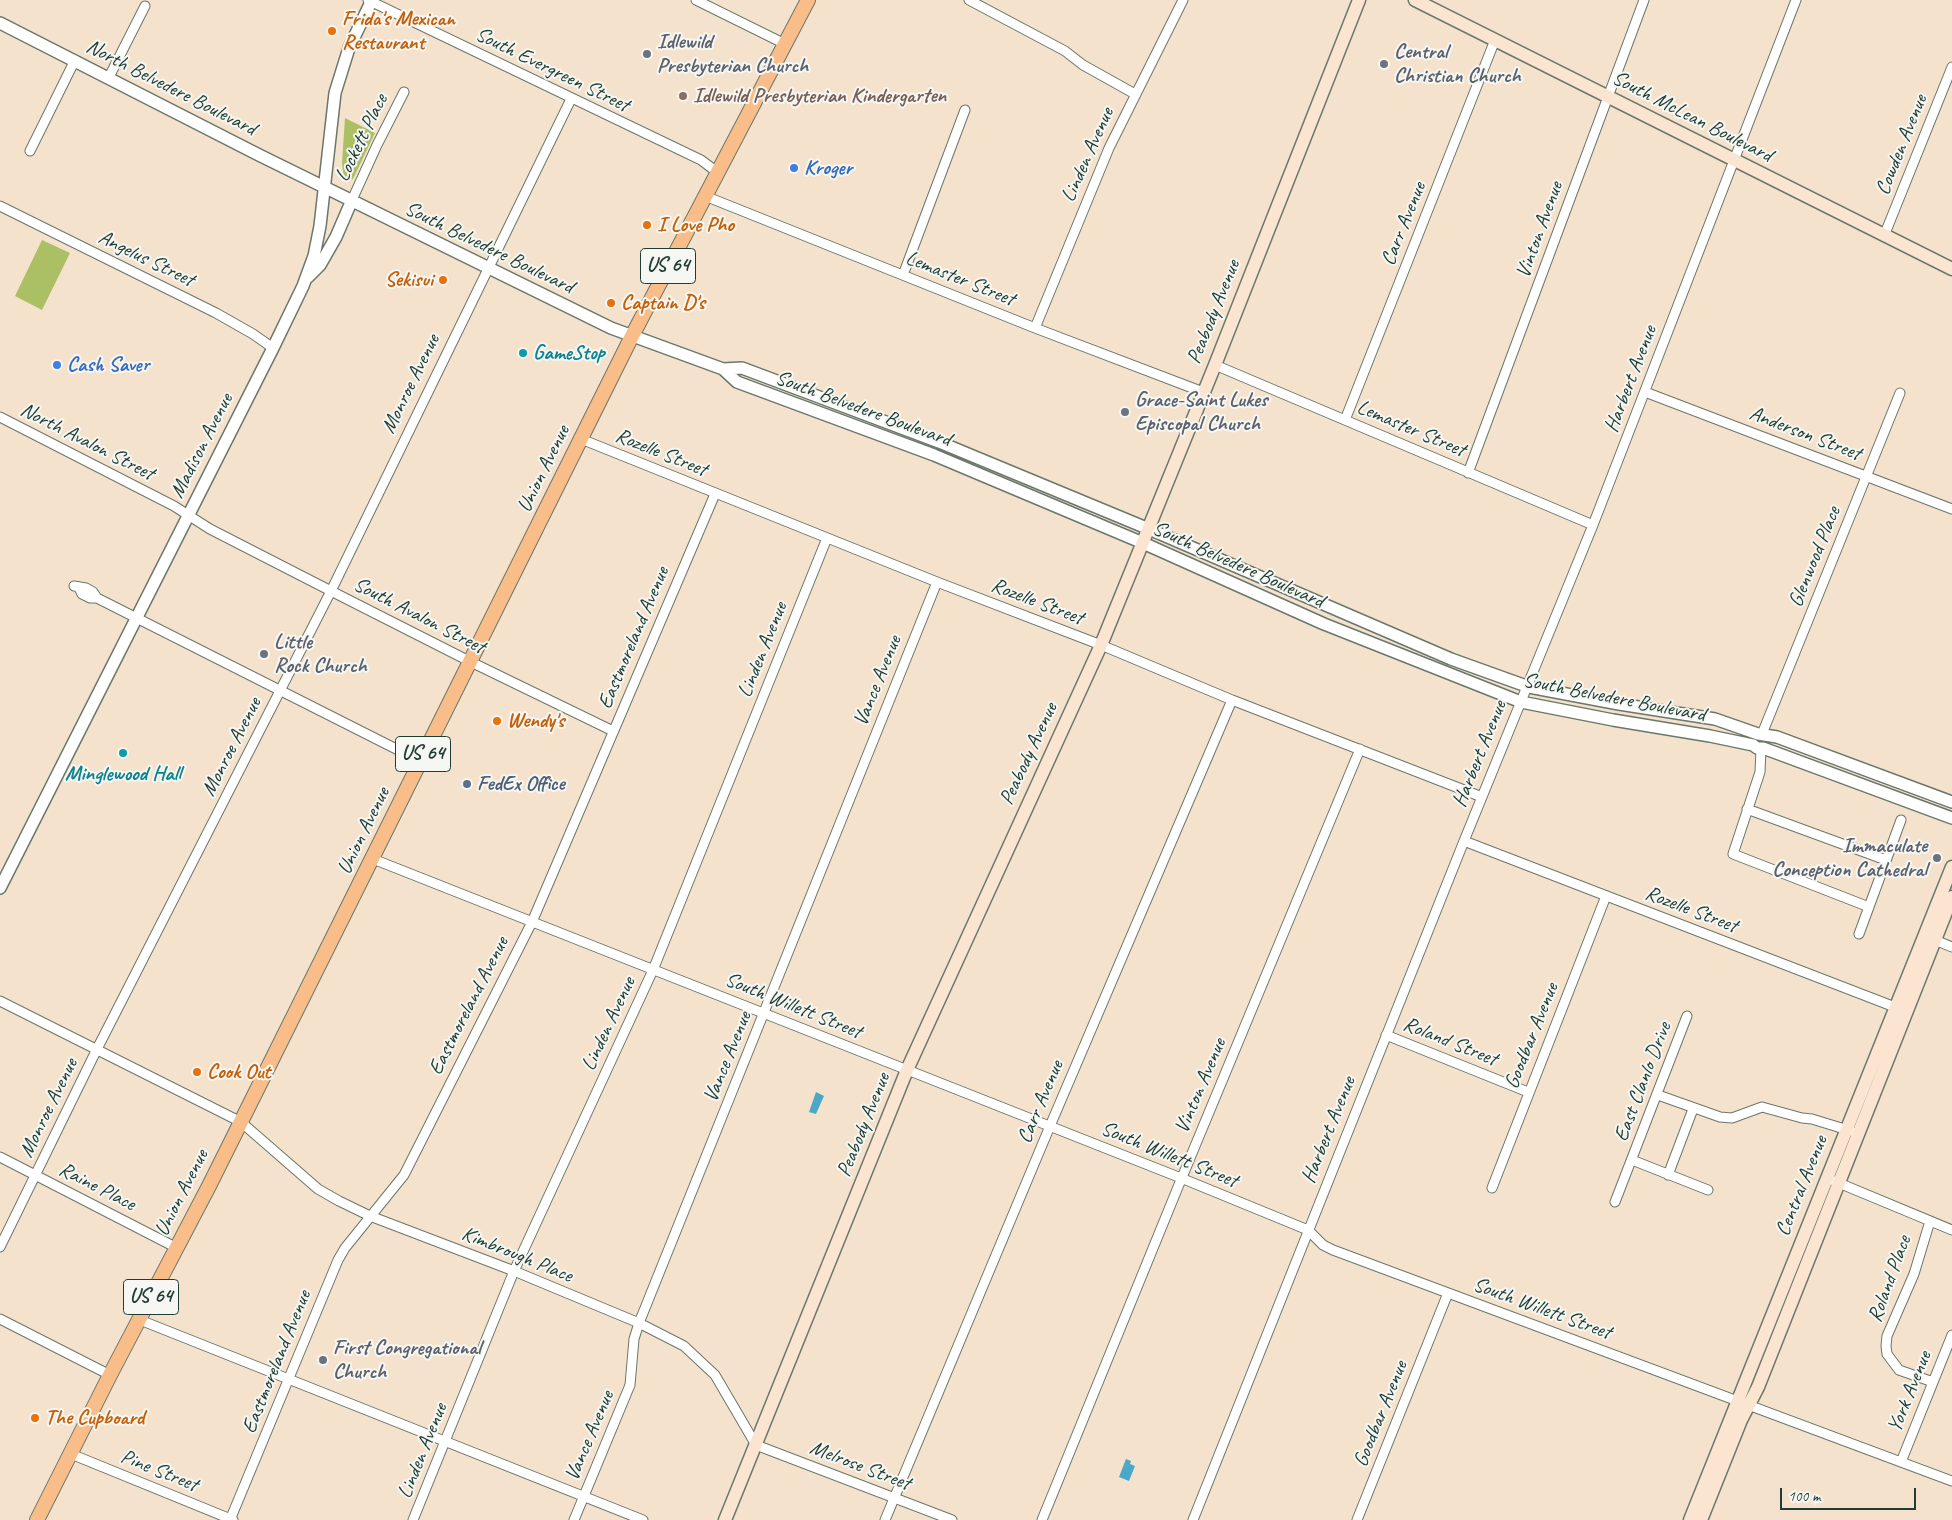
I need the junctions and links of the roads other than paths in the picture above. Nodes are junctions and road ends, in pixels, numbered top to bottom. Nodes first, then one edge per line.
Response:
1 (370, 0) edge
2 (696, 0) edge
3 (808, 0) edge
4 (969, 0) edge
5 (1183, 0) edge
6 (1359, 0) edge
7 (1415, 0) edge
8 (1644, 0) edge
9 (1796, 0) edge
10 (145, 6) dead end
11 (0, 23) edge
12 (1495, 40) junction
13 (785, 44) junction
14 (75, 60) junction
15 (1952, 68) edge
16 (109, 77) junction
17 (404, 92) dead end
18 (1135, 94) junction
19 (1608, 97) junction
20 (571, 99) junction
21 (965, 110) dead end
22 (30, 152) dead end
23 (1734, 161) junction
24 (717, 172) junction
25 (325, 186) junction
26 (705, 196) junction
27 (352, 200) junction
28 (0, 206) edge
29 (1884, 236) junction
30 (488, 269) junction
31 (1952, 270) edge
32 (903, 275) junction
33 (305, 280) junction
34 (1035, 328) junction
35 (632, 336) junction
36 (273, 348) junction
37 (1216, 365) junction
38 (723, 369) junction
39 (1203, 392) junction
40 (1645, 392) junction
41 (1900, 393) dead end
42 (0, 418) edge
43 (1345, 420) junction
44 (581, 440) junction
45 (1468, 473) junction
46 (1866, 477) junction
47 (715, 494) junction
48 (1952, 509) edge
49 (188, 515) junction
50 (1593, 525) junction
51 (210, 529) joint
52 (1149, 529) junction
53 (827, 538) junction
54 (1143, 543) junction
55 (936, 582) junction
56 (76, 587) dead end
57 (331, 591) junction
58 (1331, 607) junction
59 (136, 618) junction
60 (1324, 624) junction
61 (1101, 645) junction
62 (470, 662) junction
63 (1528, 687) junction
64 (280, 691) junction
65 (1232, 700) junction
66 (1520, 702) junction
67 (613, 731) junction
68 (1761, 734) junction
69 (1759, 747) junction
70 (1360, 749) junction
71 (420, 762) junction
72 (1482, 797) junction
73 (1952, 802) edge
74 (1747, 809) junction
75 (1952, 818) edge
76 (1901, 820) dead end
77 (1464, 841) junction
78 (373, 859) junction
79 (1886, 860) junction
80 (1952, 867) edge
81 (0, 888) edge
82 (1606, 896) junction
83 (1952, 897) edge
84 (1869, 907) junction
85 (532, 922) junction
86 (1859, 934) dead end
87 (1930, 939) junction
88 (1952, 947) edge
89 (654, 970) junction
90 (0, 1000) edge
91 (1901, 1009) junction
92 (765, 1014) junction
93 (1687, 1016) dead end
94 (1386, 1035) junction
95 (97, 1049) junction
96 (907, 1070) junction
97 (1528, 1092) junction
98 (1658, 1095) junction
99 (1693, 1109) junction
100 (240, 1122) junction
101 (1050, 1126) junction
102 (1852, 1132) junction
103 (0, 1157) edge
104 (1632, 1160) junction
105 (1668, 1174) junction
106 (36, 1175) junction
107 (1182, 1178) junction
108 (1833, 1181) junction
109 (1492, 1188) dead end
110 (1708, 1190) dead end
111 (1615, 1202) dead end
112 (370, 1216) junction
113 (1930, 1220) junction
114 (1308, 1230) junction
115 (1952, 1230) edge
116 (0, 1247) edge
117 (177, 1248) junction
118 (514, 1271) junction
119 (1448, 1293) junction
120 (0, 1318) edge
121 (140, 1320) junction
122 (639, 1323) junction
123 (1952, 1335) edge
124 (110, 1375) junction
125 (289, 1379) junction
126 (1933, 1382) junction
127 (1743, 1403) junction
128 (446, 1441) junction
129 (756, 1445) junction
130 (71, 1454) junction
131 (1901, 1462) junction
132 (1952, 1481) edge
133 (584, 1497) junction
134 (894, 1498) junction
135 (37, 1520) edge
136 (231, 1520) edge
137 (413, 1520) edge
138 (574, 1520) edge
139 (643, 1520) edge
140 (725, 1520) edge
141 (885, 1520) edge
142 (952, 1520) edge
143 (1042, 1520) edge
144 (1193, 1520) edge
145 (1357, 1520) edge
146 (1690, 1520) edge
147 (1701, 1520) edge

1 - 20 street, South Evergreen Street
1 - 25 street, Madison Avenue
2 - 13 street
3 - 13 main road, Union Avenue / US 64
4 - 18 street
5 - 18 street, Linden Avenue
6 - 37 main road, Peabody Avenue
7 - 12 main road, South McLean Boulevard
8 - 19 street, Vinton Avenue
9 - 23 street, Harbert Avenue
10 - 16 street
11 - 14 street, North Belvedere Boulevard
12 - 19 main road, South McLean Boulevard
12 - 43 street, Carr Avenue
13 - 24 main road, Union Avenue / US 64
14 - 16 street, North Belvedere Boulevard
14 - 22 street
15 - 29 street, Cowden Avenue
16 - 25 street, North Belvedere Boulevard
17 - 27 street, Lockett Place
18 - 34 street, Linden Avenue
19 - 23 main road, South McLean Boulevard
19 - 45 street, Vinton Avenue
20 - 24 street, South Evergreen Street
20 - 30 street, Monroe Avenue
21 - 32 street
23 - 29 main road, South McLean Boulevard
23 - 40 street, Harbert Avenue
24 - 26 main road, Union Avenue / US 64
25 - 27 street, South Belvedere Boulevard
25 - 33 street, Madison Avenue
26 - 32 street, Lemaster Street
26 - 35 main road, Union Avenue / US 64
27 - 30 street, South Belvedere Boulevard
27 - 33 street
28 - 36 street, Angelus Street
29 - 31 main road, South McLean Boulevard
30 - 35 street, South Belvedere Boulevard
30 - 57 street, Monroe Avenue
32 - 34 street, Lemaster Street
33 - 36 street, Madison Avenue
34 - 39 street, Lemaster Street
35 - 38 street, South Belvedere Boulevard
35 - 44 main road, Union Avenue / US 64
36 - 49 street, Madison Avenue
37 - 39 main road, Peabody Avenue
37 - 43 street, Lemaster Street
38 - 52 street, South Belvedere Boulevard
38 - 54 street, South Belvedere Boulevard
39 - 52 main road, Peabody Avenue
40 - 46 street, Anderson Street
40 - 50 street, Harbert Avenue
41 - 46 street, Glenwood Place
42 - 49 street, North Avalon Street
43 - 45 street, Lemaster Street
44 - 47 street, Rozelle Street
44 - 62 main road, Union Avenue / US 64
45 - 50 street, Lemaster Street
46 - 48 street, Anderson Street
46 - 68 street, Glenwood Place
47 - 53 street, Rozelle Street
47 - 67 street, Eastmoreland Avenue
49 - 51 street, North Avalon Street
49 - 59 street, Madison Avenue
50 - 63 street, Harbert Avenue
51 - 57 street, South Avalon Street
52 - 54 main road, Peabody Avenue
52 - 58 street, South Belvedere Boulevard
53 - 55 street, Rozelle Street
53 - 89 street, Linden Avenue
54 - 60 street, South Belvedere Boulevard
54 - 61 main road, Peabody Avenue
55 - 61 street, Rozelle Street
55 - 92 street, Vance Avenue
56 - 59 street
57 - 62 street, South Avalon Street
57 - 64 street, Monroe Avenue
58 - 60 street
58 - 63 street, South Belvedere Boulevard
59 - 64 street
59 - 81 street, Madison Avenue
60 - 66 street, South Belvedere Boulevard
61 - 65 street, Rozelle Street
61 - 96 main road, Peabody Avenue
62 - 67 street, South Avalon Street
62 - 71 main road, Union Avenue / US 64
63 - 66 street, Harbert Avenue
63 - 68 street, South Belvedere Boulevard
64 - 71 street
64 - 95 street, Monroe Avenue
65 - 70 street, Rozelle Street
65 - 101 street, Carr Avenue
66 - 69 street, South Belvedere Boulevard
66 - 72 street, Harbert Avenue
67 - 85 street, Eastmoreland Avenue
68 - 69 street
68 - 73 street, South Belvedere Boulevard
69 - 74 street
69 - 75 street, South Belvedere Boulevard
70 - 72 street, Rozelle Street
70 - 107 street, Vinton Avenue
71 - 78 main road, Union Avenue / US 64
72 - 77 street, Harbert Avenue
74 - 79 street
74 - 84 street
76 - 79 street
77 - 82 street, Rozelle Street
77 - 94 street, Harbert Avenue
78 - 85 street, South Willett Street
78 - 100 main road, Union Avenue / US 64
79 - 84 street
80 - 87 main road, Central Avenue
82 - 91 street, Rozelle Street
82 - 97 street, Goodbar Avenue
83 - 87 main road, Central Avenue
84 - 86 street
85 - 89 street, South Willett Street
85 - 112 street, Eastmoreland Avenue
87 - 88 street
87 - 91 main road, Central Avenue
89 - 92 street, South Willett Street
89 - 118 street, Linden Avenue
90 - 95 street, Kimbrough Place
91 - 102 main road, Central Avenue
92 - 96 street, South Willett Street
92 - 122 street, Vance Avenue
93 - 98 street, East Clanlo Drive
94 - 97 street, Roland Street
94 - 114 street, Harbert Avenue
95 - 100 street, Kimbrough Place
95 - 106 street, Monroe Avenue
96 - 101 street, South Willett Street
96 - 129 main road, Peabody Avenue
97 - 109 street, Goodbar Avenue
98 - 99 street
98 - 104 street, East Clanlo Drive
99 - 102 street
99 - 105 street
100 - 112 street, Kimbrough Place
100 - 117 main road, Union Avenue / US 64
101 - 107 street, South Willett Street
101 - 134 street, Carr Avenue
102 - 108 main road, Central Avenue
103 - 106 street, Raine Place
104 - 105 street, East Clanlo Drive
104 - 111 street, East Clanlo Drive
105 - 110 street, East Clanlo Drive
106 - 116 street, Monroe Avenue
106 - 117 street, Raine Place
107 - 114 street, South Willett Street
107 - 143 street, Vinton Avenue
108 - 113 street
108 - 127 main road, Central Avenue
112 - 118 street, Kimbrough Place
112 - 125 street, Eastmoreland Avenue
113 - 115 street
113 - 126 street, Roland Place
114 - 119 street, South Willett Street
114 - 144 street, Harbert Avenue
117 - 121 main road, Union Avenue / US 64
118 - 122 street, Kimbrough Place
118 - 128 street, Linden Avenue
119 - 127 street, South Willett Street
119 - 145 street, Goodbar Avenue
120 - 124 street
121 - 124 main road, Union Avenue / US 64
121 - 125 street
122 - 129 street, Kimbrough Place
122 - 133 street, Vance Avenue
123 - 126 street, York Avenue
124 - 130 main road, Union Avenue / US 64
125 - 128 street
125 - 136 street, Eastmoreland Avenue
126 - 131 street, York Avenue
127 - 131 street, South Willett Street
127 - 146 main road, Central Avenue
127 - 147 main road, Central Avenue
128 - 133 street
128 - 137 street, Linden Avenue
129 - 134 street, Melrose Street
129 - 140 main road, Peabody Avenue
130 - 135 main road, Union Avenue / US 64
130 - 136 street, Pine Street
131 - 132 street, South Willett Street
133 - 138 street, Vance Avenue
133 - 139 street
134 - 141 street, Carr Avenue
134 - 142 street, Melrose Street

